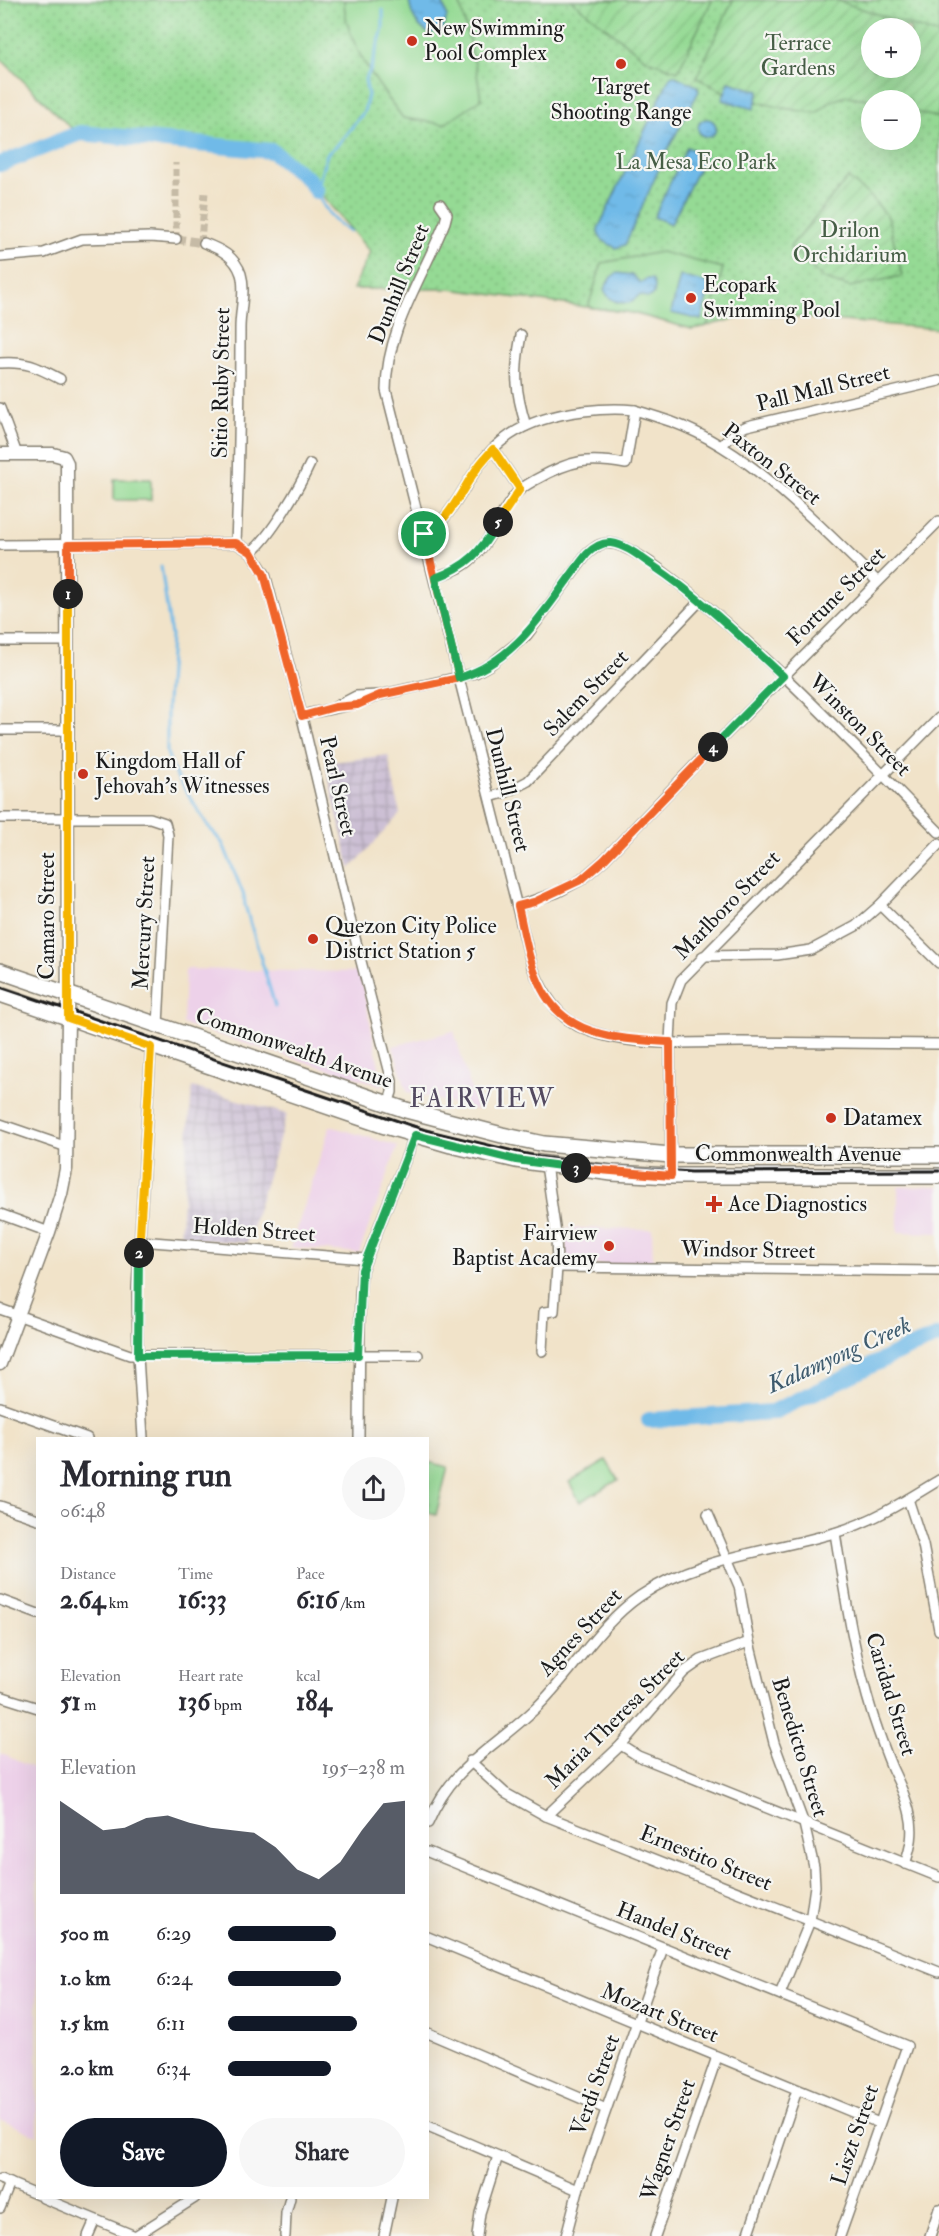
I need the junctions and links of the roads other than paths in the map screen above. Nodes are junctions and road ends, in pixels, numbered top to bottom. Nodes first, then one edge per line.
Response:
1 (440, 204) dead end
2 (176, 239) dead end
3 (204, 243) tunnel mouth
4 (0, 257) edge
5 (521, 335) dead end
6 (0, 363) edge
7 (60, 379) dead end
8 (939, 381) edge
9 (0, 408) edge
10 (635, 410) junction
11 (526, 426) junction
12 (722, 445) junction
13 (493, 449) junction
14 (0, 454) edge
15 (17, 454) junction
16 (310, 464) dead end
17 (520, 489) junction
18 (939, 521) edge
19 (424, 534) junction
20 (236, 543) junction
21 (0, 545) edge
22 (68, 545) junction
23 (251, 552) junction
24 (435, 578) junction
25 (877, 580) junction
26 (700, 601) junction
27 (0, 641) edge
28 (68, 641) junction
29 (783, 676) junction
30 (459, 678) junction
31 (302, 716) junction
32 (939, 718) edge
33 (0, 730) edge
34 (68, 730) junction
35 (883, 775) junction
36 (490, 797) junction
37 (68, 817) junction
38 (0, 818) edge
39 (939, 832) edge
40 (939, 844) edge
41 (880, 905) junction
42 (518, 906) junction
43 (704, 956) junction
44 (939, 963) edge
45 (0, 971) edge
46 (0, 994) edge
47 (68, 994) junction
48 (68, 1018) junction
49 (158, 1025) junction
50 (670, 1042) junction
51 (939, 1044) edge
52 (151, 1047) junction
53 (388, 1104) junction
54 (0, 1124) edge
55 (415, 1135) junction
56 (67, 1147) junction
57 (671, 1155) junction
58 (939, 1155) edge
59 (546, 1165) junction
60 (671, 1176) junction
61 (939, 1176) edge
62 (0, 1214) edge
63 (49, 1232) junction
64 (140, 1241) junction
65 (365, 1258) junction
66 (557, 1267) junction
67 (939, 1271) edge
68 (0, 1309) edge
69 (18, 1315) junction
70 (542, 1351) dead end
71 (418, 1354) dead end
72 (358, 1355) junction
73 (138, 1356) junction
74 (0, 1364) edge
75 (0, 1407) edge
76 (84, 1437) edge
77 (143, 1437) edge
78 (359, 1437) edge
79 (939, 1480) edge
80 (908, 1499) junction
81 (0, 1506) edge
82 (708, 1514) dead end
83 (36, 1518) edge
84 (835, 1533) junction
85 (727, 1559) junction
86 (0, 1600) edge
87 (36, 1613) edge
88 (939, 1630) edge
89 (749, 1642) junction
90 (0, 1695) edge
91 (36, 1707) edge
92 (621, 1745) junction
93 (470, 1761) junction
94 (546, 1816) junction
95 (429, 1821) edge
96 (804, 1824) junction
97 (429, 1852) edge
98 (905, 1864) junction
99 (939, 1877) edge
100 (810, 1921) junction
101 (429, 1937) edge
102 (663, 1948) junction
103 (939, 1972) edge
104 (780, 1994) junction
105 (637, 2024) junction
106 (429, 2032) edge
107 (907, 2046) joint
108 (717, 2057) junction
109 (797, 2090) junction
110 (606, 2109) junction
111 (879, 2123) junction
112 (429, 2126) edge
113 (498, 2156) junction
114 (0, 2179) edge
115 (10, 2183) junction
116 (578, 2190) junction
117 (36, 2194) edge
118 (45, 2199) edge
119 (193, 2199) edge
120 (290, 2199) edge
121 (392, 2199) edge
122 (0, 2208) edge
123 (939, 2209) edge
124 (95, 2220) junction
125 (88, 2236) edge
126 (285, 2236) edge
127 (384, 2236) edge
128 (477, 2236) edge
129 (566, 2236) edge
130 (655, 2236) edge
131 (748, 2236) edge
132 (840, 2236) edge
133 (930, 2236) edge

1 - 19 street, Dunhill Street
2 - 4 street
3 - 20 street, Sitio Ruby Street
5 - 11 street
6 - 7 street
8 - 12 street, Pall Mall Street
9 - 15 street
10 - 11 street, Paxton Street
10 - 12 street, Paxton Street
10 - 17 street
11 - 13 street, Paxton Street
12 - 25 street, Paxton Street
13 - 17 street
13 - 19 street, Paxton Street
14 - 15 street
15 - 22 street, Camaro Street
16 - 23 street
17 - 24 street
18 - 25 street, Fortune Street
19 - 24 street, Dunhill Street
20 - 22 street
20 - 23 street
21 - 22 street
22 - 28 street, Camaro Street
23 - 31 street, Pearl Street
24 - 30 street, Dunhill Street
25 - 29 street, Fortune Street
26 - 29 street, Winston Street
26 - 30 street, Winston Street
26 - 36 street, Salem Street
27 - 28 street
28 - 34 street, Camaro Street
29 - 35 street, Winston Street
29 - 42 street, Fortune Street
30 - 31 street, Winston Street
30 - 36 street, Dunhill Street
31 - 53 street, Pearl Street
32 - 35 street, Marlboro Street
33 - 34 street
34 - 37 street, Camaro Street
35 - 39 street, Winston Street
35 - 43 street, Marlboro Street
36 - 42 street, Dunhill Street
37 - 38 street
37 - 47 street, Camaro Street
37 - 49 street, Mercury Street
40 - 41 street
41 - 43 street
41 - 44 street
42 - 50 street, Dunhill Street
43 - 50 street, Marlboro Street
45 - 47 main road, Commonwealth Avenue
46 - 48 main road, Commonwealth Avenue
47 - 48 street, Camaro Street
47 - 49 main road, Commonwealth Avenue
48 - 52 main road, Commonwealth Avenue
48 - 56 street, Camaro Street
49 - 53 main road, Commonwealth Avenue
50 - 51 street, Dunhill Street
50 - 57 street, Marlboro Street
52 - 55 main road, Commonwealth Avenue
52 - 64 street
53 - 57 main road, Commonwealth Avenue
54 - 56 street
55 - 59 main road, Commonwealth Avenue
55 - 65 street
56 - 63 street, Camaro Street
57 - 58 main road, Commonwealth Avenue
57 - 60 street, Marlboro Street
59 - 60 main road, Commonwealth Avenue
59 - 66 street
60 - 61 main road, Commonwealth Avenue
62 - 63 street
63 - 69 street, Camaro Street
64 - 65 street, Holden Street
64 - 73 street
65 - 72 street
66 - 67 street, Windsor Street
66 - 70 street
68 - 69 street
69 - 73 street
69 - 74 street, Camaro Street
71 - 72 street
72 - 73 street
72 - 78 street
73 - 77 street
75 - 76 street
79 - 80 street, Agnes Street
80 - 84 street, Agnes Street
80 - 88 street
81 - 83 street
82 - 85 street, Benedicto Street
84 - 85 street, Agnes Street
84 - 98 street, Caridad Street
85 - 89 street, Benedicto Street
85 - 93 street, Agnes Street
86 - 87 street
89 - 92 street, Maria Theresa Street
89 - 96 street, Benedicto Street
90 - 91 street
92 - 94 street, Maria Theresa Street
92 - 96 street
93 - 94 street, Ernestito Street
93 - 95 street, Agnes Street
94 - 100 street, Ernestito Street
96 - 98 street
96 - 100 street, Benedicto Street
97 - 102 street, Handel Street
98 - 99 street
100 - 103 street, Ernestito Street
100 - 104 street, Benedicto Street
101 - 105 street, Mozart Street
102 - 104 street, Handel Street
102 - 105 street, Verdi Street
104 - 107 street, Handel Street
105 - 108 street, Mozart Street
105 - 110 street, Verdi Street
106 - 110 street
107 - 111 street, Liszt Street
108 - 109 street, Mozart Street
108 - 130 street, Wagner Street
109 - 111 street, Mozart Street
109 - 131 street
110 - 116 street, Verdi Street
111 - 132 street, Liszt Street
112 - 113 street
113 - 116 street
113 - 128 street
114 - 115 street
115 - 117 street
115 - 122 street
116 - 129 street, Verdi Street
118 - 124 street
119 - 124 street
120 - 126 street
121 - 127 street
123 - 133 street
124 - 125 street

